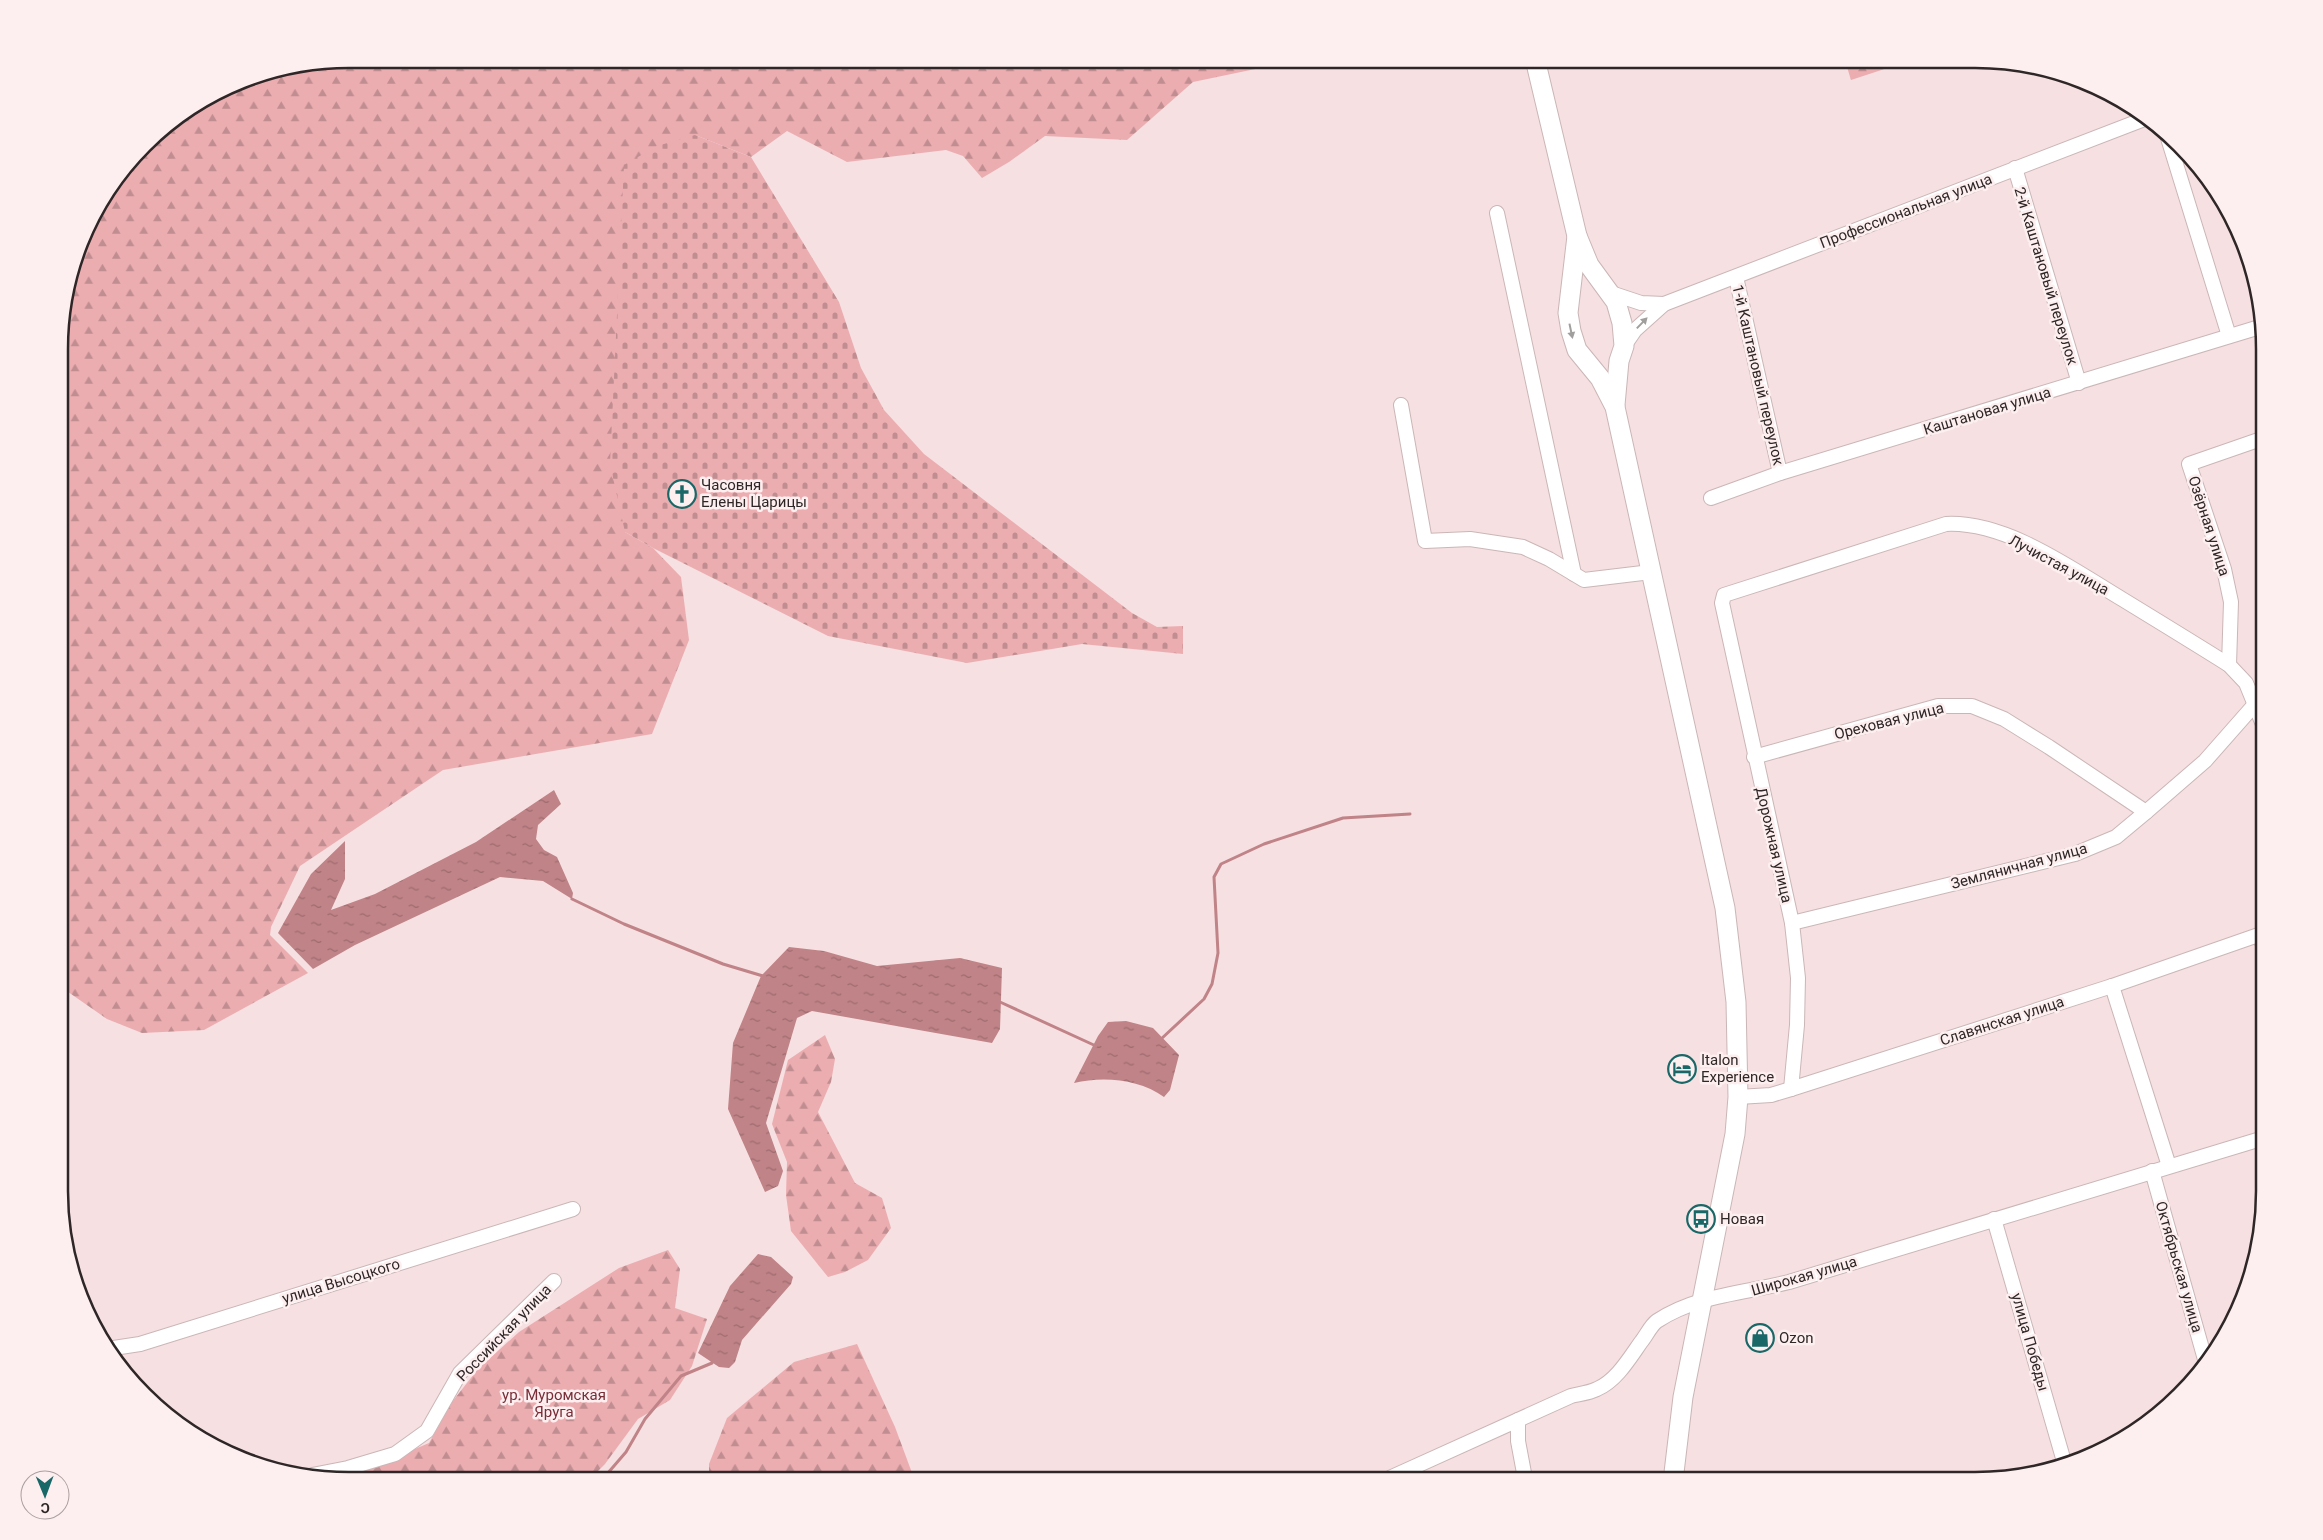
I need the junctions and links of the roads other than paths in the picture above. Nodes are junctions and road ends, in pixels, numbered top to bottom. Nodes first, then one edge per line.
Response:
1 (1537, 67) edge
2 (2139, 121) edge
3 (2171, 148) edge
4 (2015, 168) junction
5 (1497, 213) dead end
6 (1577, 236) junction
7 (1736, 277) junction
8 (1608, 292) junction
9 (1571, 299) junction
10 (1664, 304) junction
11 (2255, 328) edge
12 (2229, 336) junction
13 (1624, 346) junction
14 (1585, 360) junction
15 (2079, 383) junction
16 (1402, 405) dead end
17 (1615, 407) junction
18 (2256, 441) edge
19 (1780, 473) junction
20 (1712, 498) dead end
21 (1651, 572) junction
22 (1574, 574) junction
23 (1722, 603) joint
24 (2229, 665) junction
25 (2256, 695) edge
26 (2256, 702) edge
27 (1754, 757) junction
28 (2146, 812) junction
29 (1792, 923) junction
30 (2256, 941) edge
31 (2112, 986) junction
32 (1791, 1089) junction
33 (1738, 1097) junction
34 (2256, 1140) edge
35 (2168, 1166) junction
36 (2152, 1171) junction
37 (573, 1209) dead end
38 (1994, 1219) junction
39 (554, 1281) dead end
40 (1702, 1301) junction
41 (115, 1348) edge
42 (2204, 1354) edge
43 (1518, 1420) junction
44 (2063, 1459) edge
45 (328, 1472) edge
46 (1403, 1472) edge
47 (1524, 1472) edge
48 (1674, 1472) edge

1 - 6 main road
2 - 4 street, Профессиональная улица
3 - 12 street
4 - 7 street, Профессиональная улица
4 - 15 street, 2-й Каштановый переулок
5 - 22 street
6 - 8 main road
6 - 9 main road
7 - 10 street, Профессиональная улица
7 - 19 street, 1-й Каштановый переулок
8 - 9 main road
8 - 10 street
8 - 13 main road
9 -> 14 main road
13 -> 10 street
11 - 12 street, Каштановая улица
12 - 15 street, Каштановая улица
13 - 14 main road
13 - 17 main road
14 - 17 main road
15 - 19 street, Каштановая улица
16 - 22 street
17 - 21 main road
18 - 24 street, Озёрная улица
19 - 20 street, Каштановая улица
21 - 22 street
21 - 33 main road
23 - 24 street, Лучистая улица
23 - 27 street, Дорожная улица
24 - 25 street, Лучистая улица
26 - 28 street, Земляничная улица
27 - 28 street, Ореховая улица
27 - 29 street, Дорожная улица
28 - 29 street, Земляничная улица
29 - 32 street, Дорожная улица
30 - 31 street, Славянская улица
31 - 32 street, Славянская улица
31 - 35 street
32 - 33 street, Славянская улица
33 - 40 main road
34 - 35 street, Широкая улица
35 - 36 street, Широкая улица
36 - 38 street, Широкая улица
36 - 42 street, Октябрьская улица
37 - 41 street, улица Высоцкого
38 - 40 street, Широкая улица
38 - 44 street, улица Победы
39 - 45 street, Российская улица
40 - 43 street, Широкая улица
40 - 48 main road
43 - 46 street, Широкая улица
43 - 47 street

